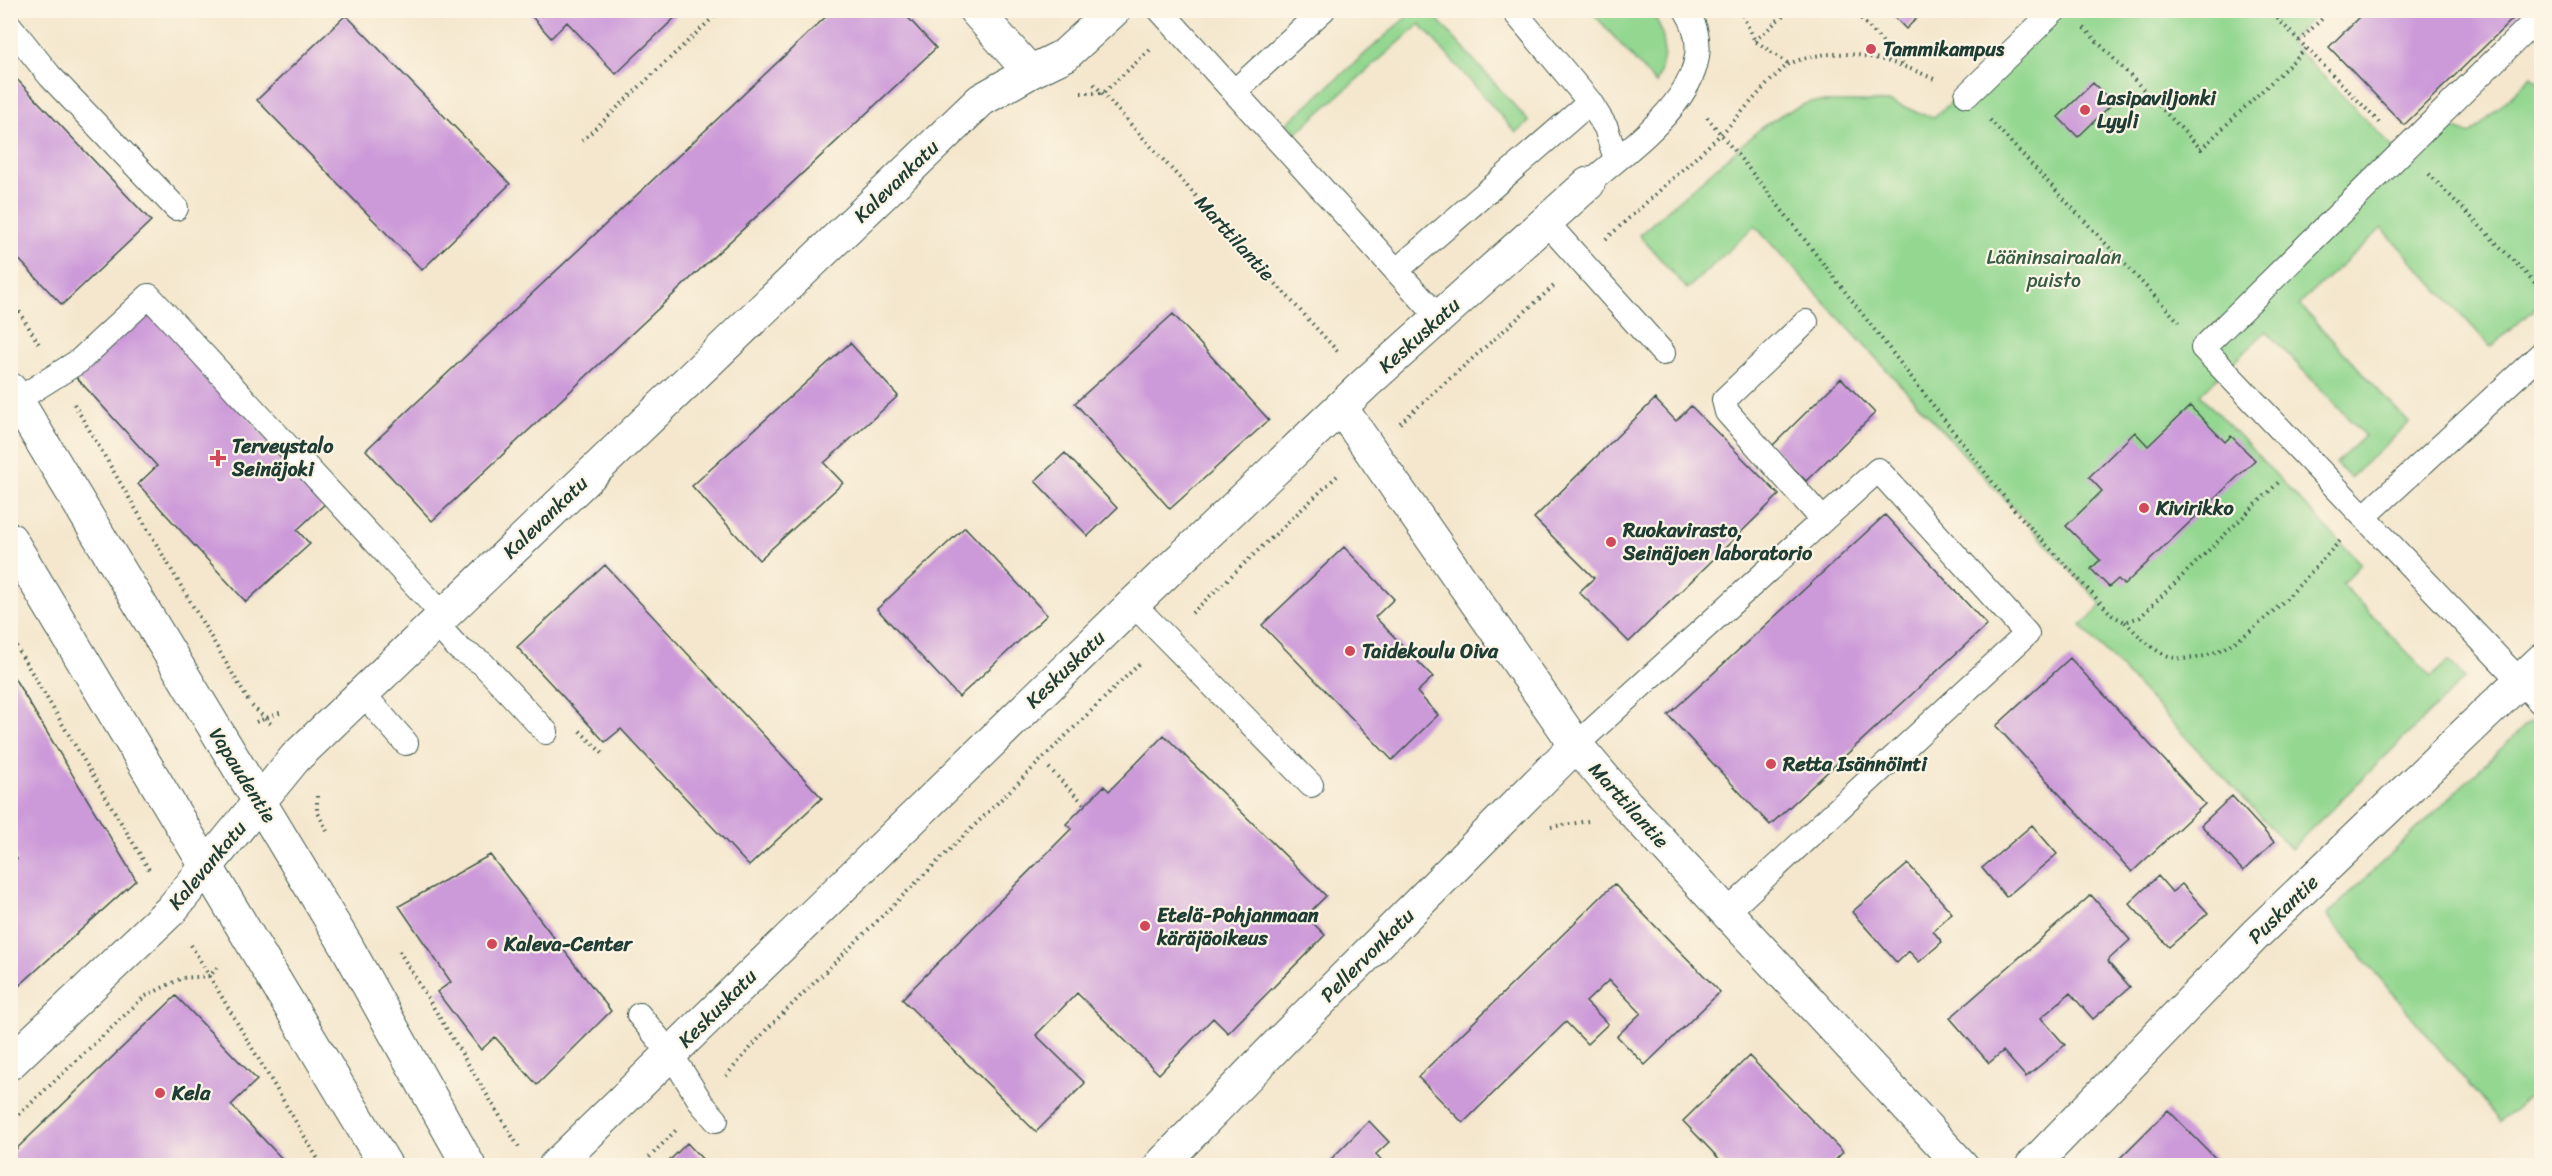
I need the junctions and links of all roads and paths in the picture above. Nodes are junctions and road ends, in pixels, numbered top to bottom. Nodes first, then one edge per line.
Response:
1 (722, 10) edge
2 (975, 10) edge
3 (1114, 10) edge
4 (1160, 10) edge
5 (1323, 10) edge
6 (1513, 10) edge
7 (1686, 10) edge
8 (1740, 10) edge
9 (1789, 10) edge
10 (1853, 10) edge
11 (2055, 10) edge
12 (2331, 10) edge
13 (2541, 14) edge
14 (10, 26) edge
15 (2083, 27) dead end
16 (1755, 41) junction
17 (2299, 41) dead end
18 (2306, 49) dead end
19 (1904, 65) junction
20 (1030, 72) junction
21 (1234, 92) junction
22 (1103, 93) dead end
23 (1967, 95) junction
24 (1590, 102) junction
25 (1721, 134) dead end
26 (582, 141) dead end
27 (1616, 159) junction
28 (1588, 184) joint
29 (176, 208) dead end
30 (1546, 222) junction
31 (1396, 270) junction
32 (10, 296) edge
33 (1439, 318) junction
34 (1806, 322) dead end
35 (2203, 348) junction
36 (1663, 353) dead end
37 (2541, 353) edge
38 (57, 374) junction
39 (1366, 383) junction
40 (14, 394) edge
41 (1341, 408) junction
42 (1402, 421) junction
43 (1409, 430) dead end
44 (1370, 446) junction
45 (2306, 456) junction
46 (2364, 517) junction
47 (1823, 520) junction
48 (10, 539) edge
49 (1133, 604) junction
50 (440, 620) junction
51 (2125, 622) junction
52 (1167, 638) junction
53 (2534, 682) edge
54 (363, 694) junction
55 (546, 732) dead end
56 (405, 743) dead end
57 (1576, 745) junction
58 (296, 758) junction
59 (1049, 768) dead end
60 (1311, 785) dead end
61 (260, 800) junction
62 (1085, 805) dead end
63 (331, 838) dead end
64 (206, 866) junction
65 (1727, 912) junction
66 (396, 946) dead end
67 (210, 976) dead end
68 (639, 1015) dead end
69 (671, 1054) junction
70 (10, 1064) edge
71 (709, 1112) junction
72 (10, 1123) edge
73 (539, 1161) edge
74 (386, 1166) edge
75 (469, 1166) edge
76 (641, 1166) edge
77 (1160, 1166) edge
78 (1962, 1166) edge
79 (2032, 1166) edge

1 - 26 path
2 - 20 street
3 - 20 street, Kalevankatu
4 - 21 lane
5 - 21 lane
6 - 24 lane
7 - 27 lane
8 - 16 path
9 - 16 path
10 - 19 path
11 - 23 lane
12 - 17 path
13 - 35 lane
14 - 29 lane
15 - 18 path
16 - 19 path
19 - 23 path
20 - 50 street, Kalevankatu
21 - 31 lane
22 - 39 path, Marttilantie
23 - 35 path
24 - 27 lane
24 - 31 lane
25 - 51 path
27 - 28 lane
28 - 30 street, Keskuskatu
30 - 33 street, Keskuskatu
30 - 36 lane
31 - 33 lane
32 - 38 path
33 - 39 street, Keskuskatu
34 - 47 lane
35 - 45 lane
37 - 46 lane
38 - 40 lane
38 - 50 lane
38 - 58 path
39 - 41 street, Keskuskatu
39 - 42 path, Marttilantie
40 - 61 street, Vapaudentie
41 - 44 street, Marttilantie
41 - 49 street, Keskuskatu
42 - 43 path, Marttilantie
42 - 44 path
44 - 52 path
44 - 57 street, Marttilantie
45 - 46 lane
45 - 51 path
46 - 51 path
46 - 53 lane
47 - 57 lane
47 - 65 lane
48 - 64 street
49 - 52 lane
49 - 69 street, Keskuskatu
50 - 54 street, Kalevankatu
50 - 55 lane
52 - 60 lane
52 - 71 path
53 - 79 street, Puskantie
54 - 56 lane
54 - 58 street, Kalevankatu
57 - 65 street, Marttilantie
57 - 77 street, Pellervonkatu
58 - 61 street, Kalevankatu
58 - 63 path
59 - 62 path
61 - 64 street, Kalevankatu
61 - 75 street, Vapaudentie
64 - 70 street, Kalevankatu
64 - 74 street
65 - 78 street, Marttilantie
66 - 73 path
67 - 72 path
68 - 69 lane
69 - 71 lane
69 - 73 street, Keskuskatu
71 - 76 path

